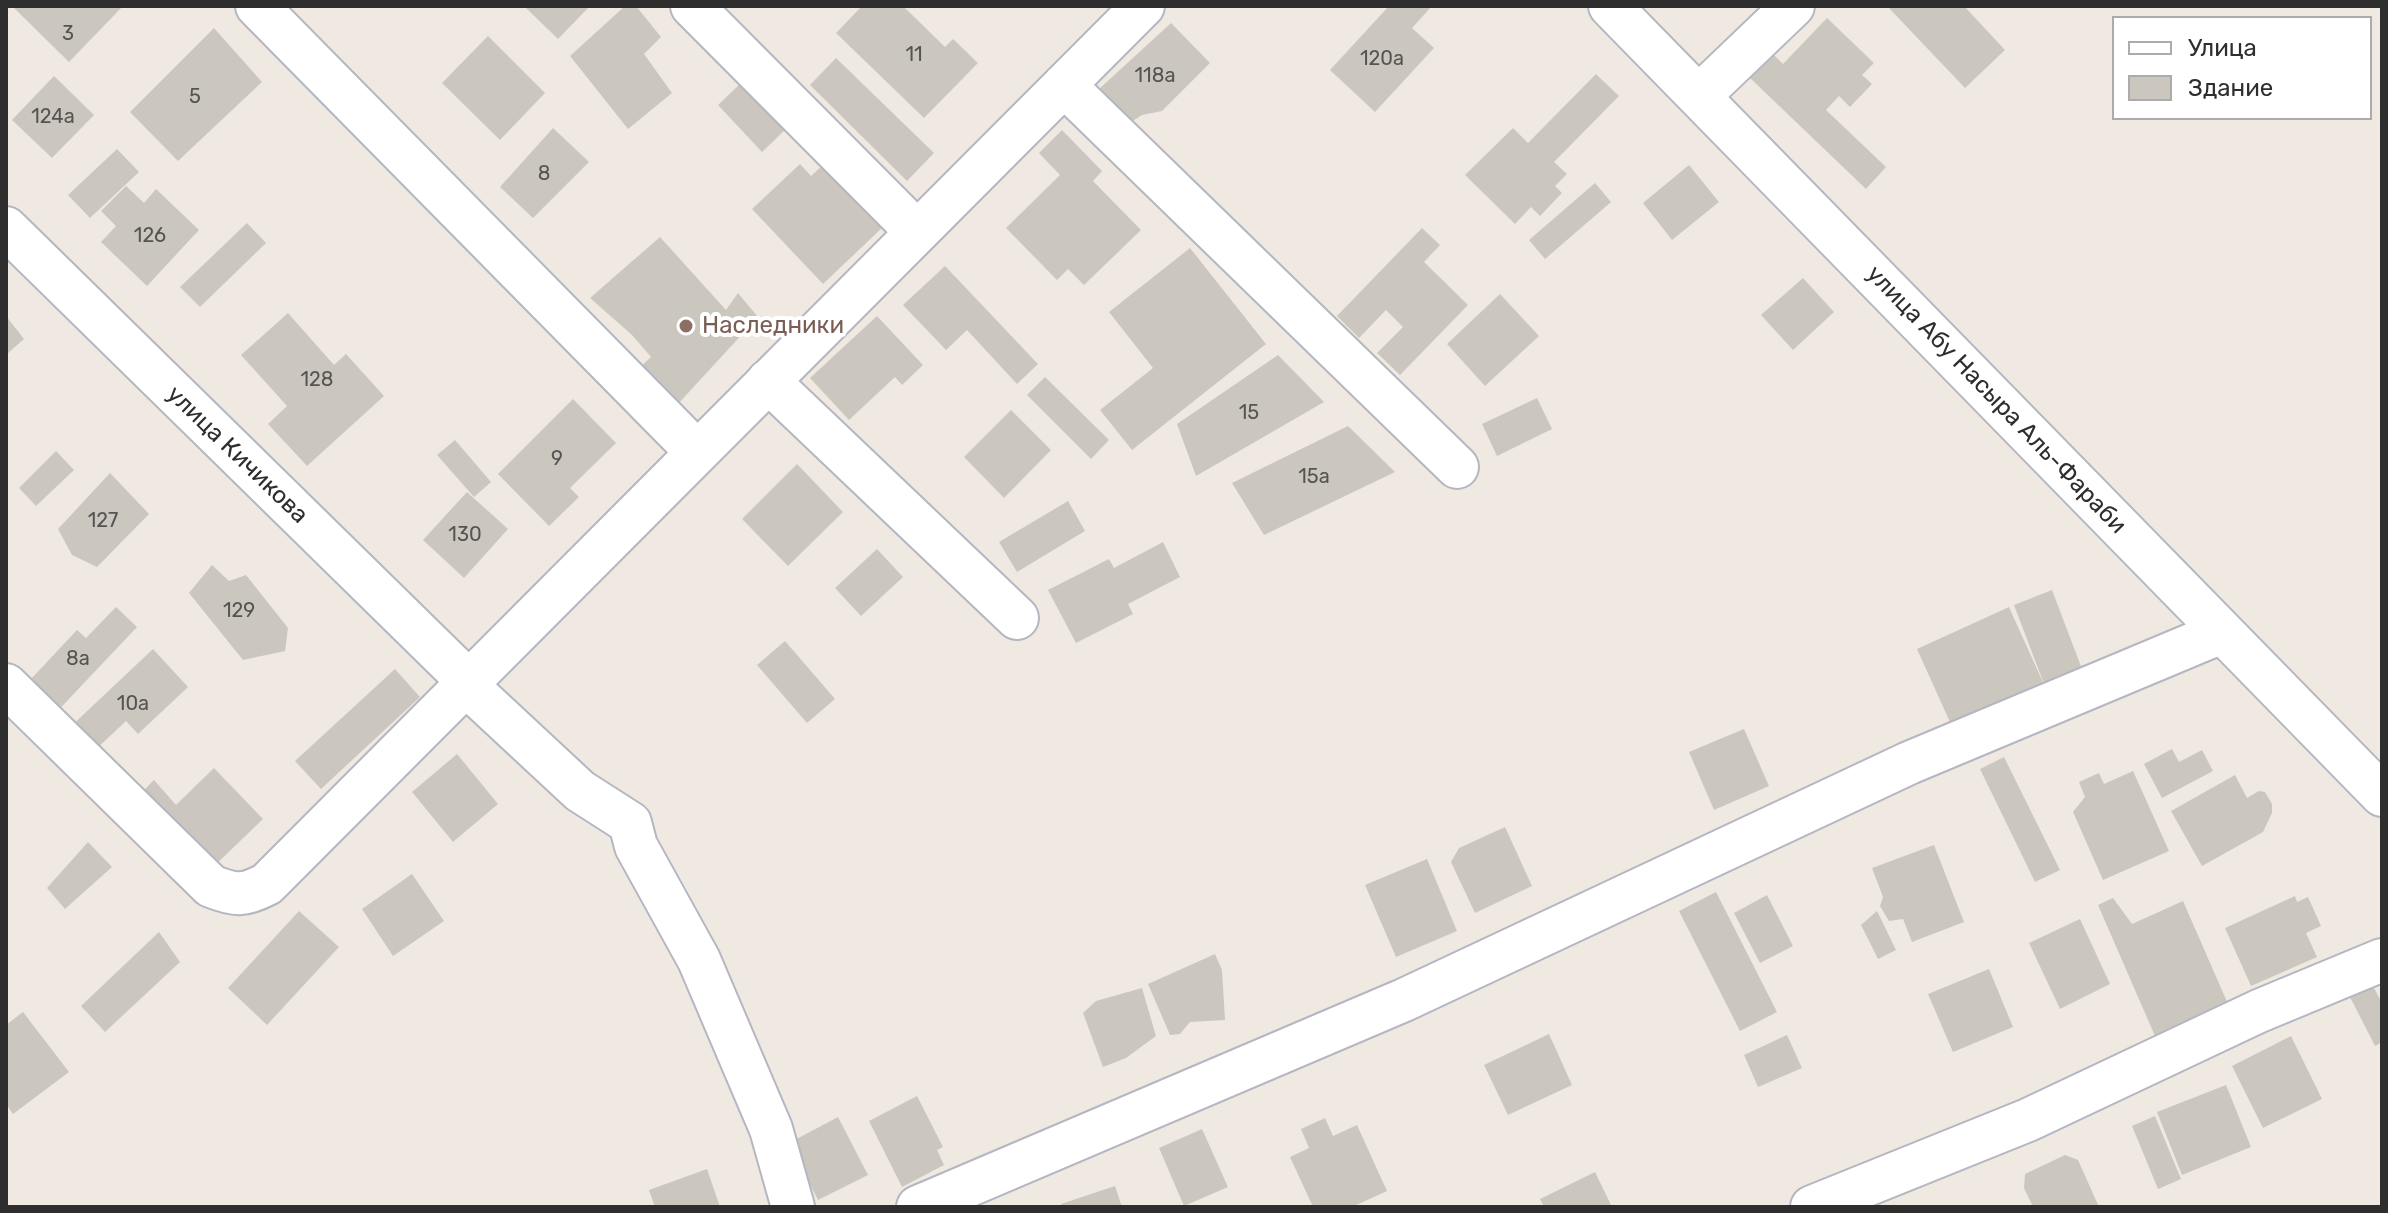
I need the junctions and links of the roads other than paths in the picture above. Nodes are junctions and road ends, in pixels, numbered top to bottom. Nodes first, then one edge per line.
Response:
1 (257, 6) edge
2 (692, 6) edge
3 (1143, 6) edge
4 (1610, 6) edge
5 (1793, 6) edge
6 (1064, 85) junction
7 (1699, 96) junction
8 (6, 228) edge
9 (917, 232) junction
10 (768, 381) junction
11 (697, 452) junction
12 (1457, 467) dead end
13 (1017, 618) dead end
14 (2222, 632) junction
15 (467, 683) junction
16 (6, 685) edge
17 (2382, 795) edge
18 (2382, 960) edge
19 (793, 1207) edge
20 (918, 1207) edge
21 (1812, 1207) edge

1 - 11 street
2 - 9 street
3 - 6 street
4 - 7 street, улица Абу Насыра Аль-Фараби
5 - 7 street
6 - 9 street
6 - 12 street
7 - 14 street, улица Абу Насыра Аль-Фараби
8 - 15 street, улица Кичикова
9 - 10 street
10 - 11 street
10 - 13 street
11 - 15 street
14 - 17 street, улица Абу Насыра Аль-Фараби
14 - 20 street
15 - 16 street
15 - 19 street, улица Кичикова
18 - 21 street

